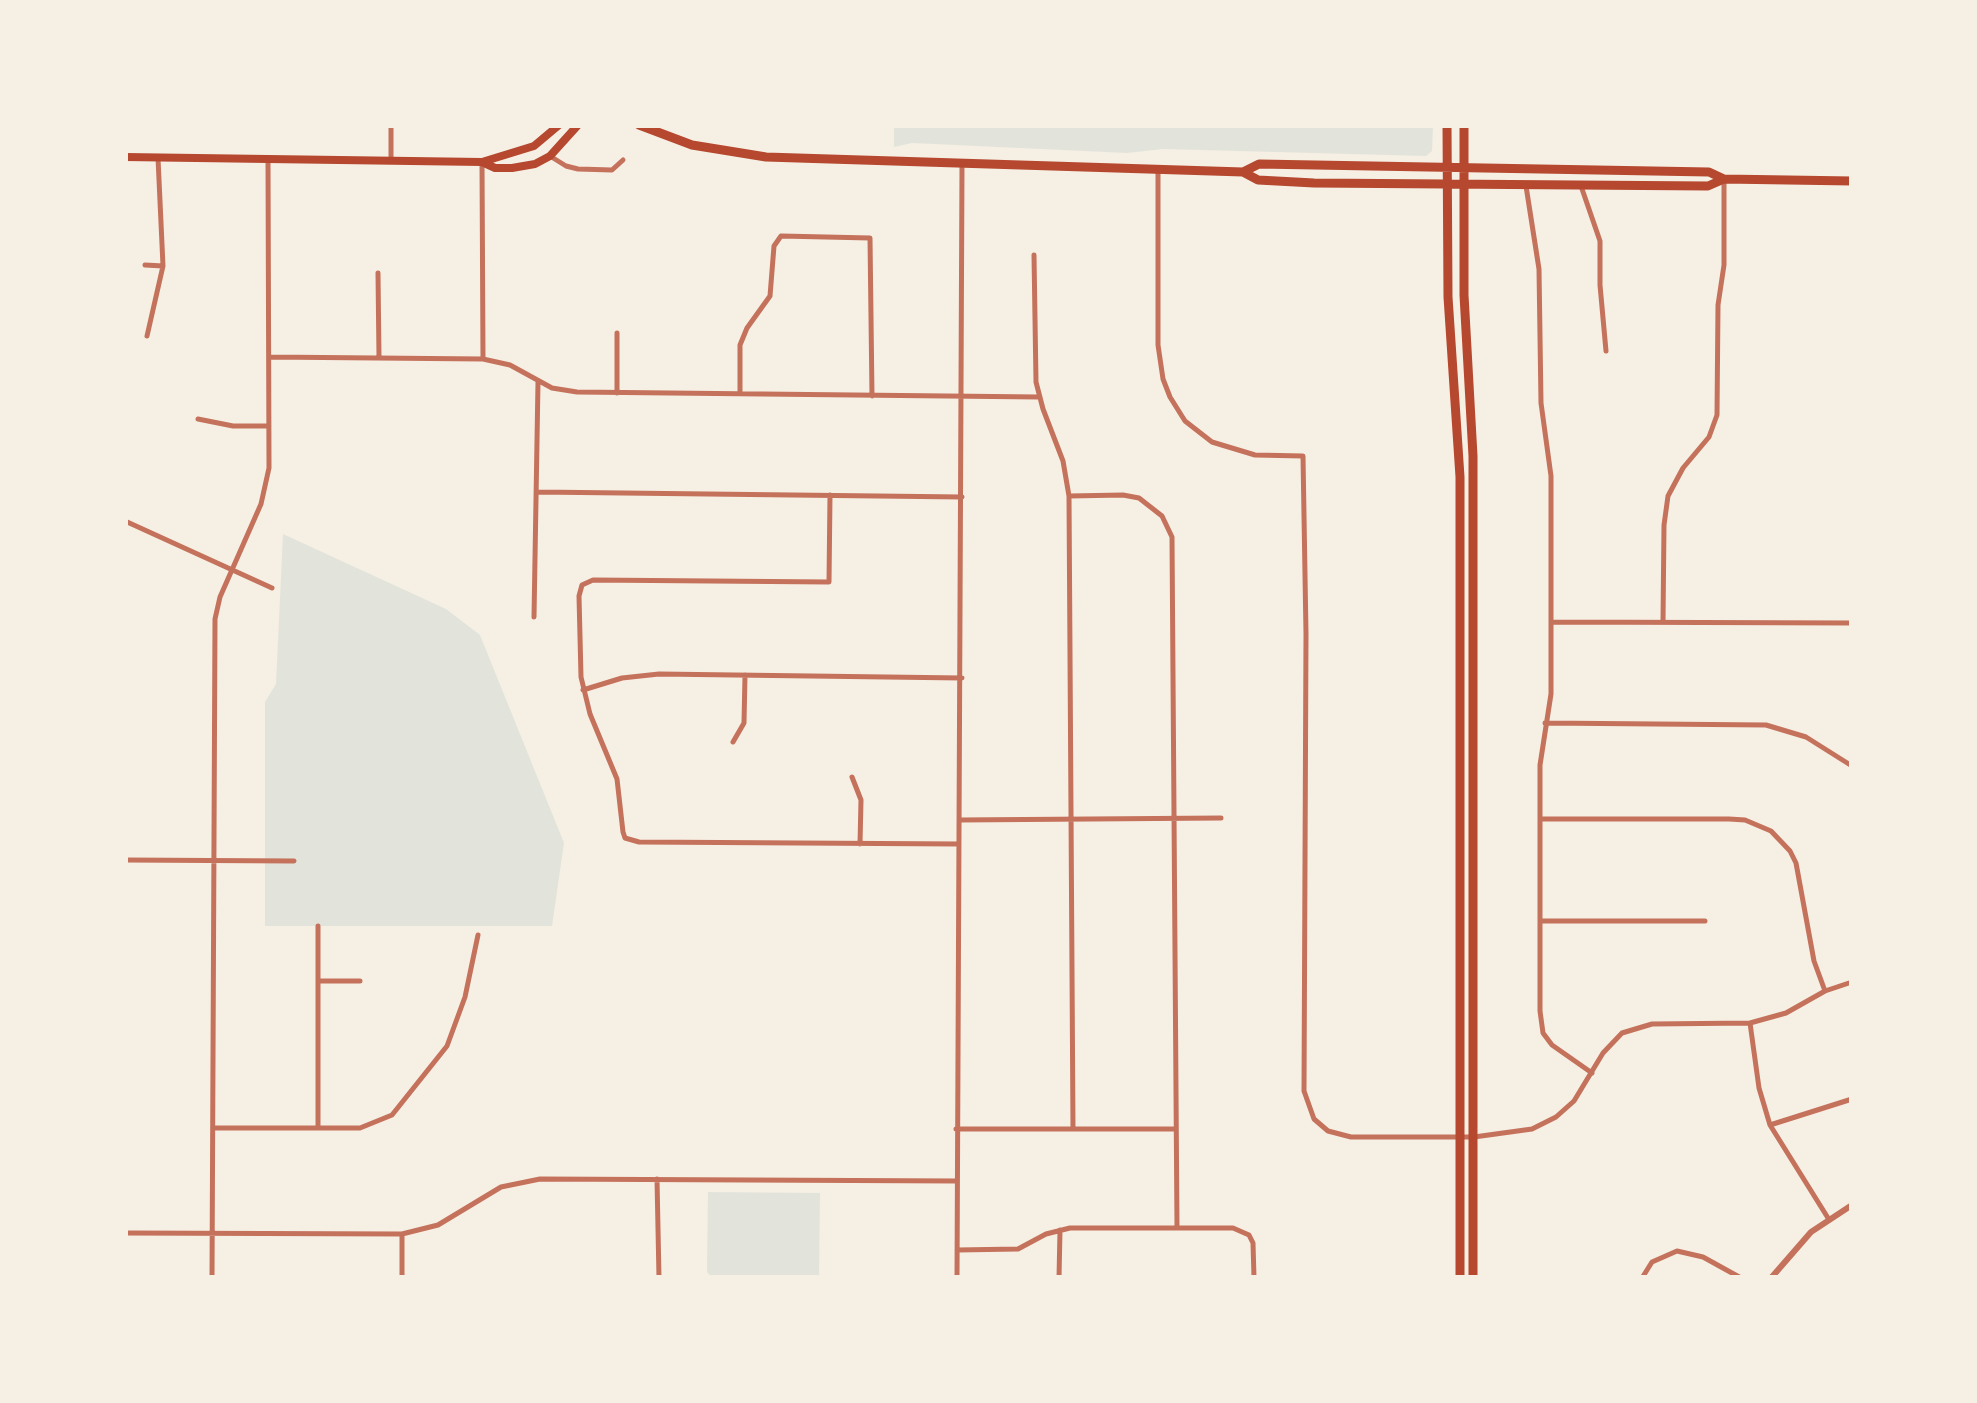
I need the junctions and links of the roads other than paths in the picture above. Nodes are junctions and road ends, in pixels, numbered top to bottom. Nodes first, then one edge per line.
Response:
1 (391, 125) edge
2 (558, 125) edge
3 (578, 125) edge
4 (639, 125) edge
5 (1447, 125) edge
6 (1464, 125) edge
7 (550, 156) junction
8 (125, 158) edge
9 (158, 158) junction
10 (268, 159) junction
11 (623, 160) dead end
12 (392, 161) junction
13 (482, 162) junction
14 (962, 164) junction
15 (1446, 167) junction
16 (1464, 167) junction
17 (1158, 170) junction
18 (1243, 172) junction
19 (1724, 179) junction
20 (1852, 181) edge
21 (1446, 186) junction
22 (1464, 186) junction
23 (1526, 186) junction
24 (1582, 186) junction
25 (1034, 255) dead end
26 (144, 265) dead end
27 (163, 266) junction
28 (378, 273) dead end
29 (617, 333) dead end
30 (147, 336) dead end
31 (1606, 352) dead end
32 (269, 357) junction
33 (379, 358) junction
34 (483, 359) junction
35 (538, 382) junction
36 (617, 393) junction
37 (740, 394) junction
38 (872, 396) junction
39 (962, 396) junction
40 (1039, 397) junction
41 (198, 419) dead end
42 (269, 426) junction
43 (538, 492) junction
44 (830, 495) junction
45 (1070, 496) junction
46 (962, 497) junction
47 (125, 521) edge
48 (232, 569) junction
49 (272, 588) dead end
50 (534, 617) dead end
51 (1551, 622) junction
52 (1664, 622) junction
53 (1852, 622) edge
54 (745, 675) junction
55 (962, 678) junction
56 (583, 690) junction
57 (1545, 723) junction
58 (734, 742) dead end
59 (1852, 766) edge
60 (852, 777) dead end
61 (1175, 818) junction
62 (1220, 818) dead end
63 (1072, 819) junction
64 (1539, 819) junction
65 (959, 820) junction
66 (860, 844) junction
67 (959, 844) junction
68 (125, 860) edge
69 (214, 860) junction
70 (294, 861) dead end
71 (1540, 921) junction
72 (1704, 921) dead end
73 (318, 926) dead end
74 (478, 935) dead end
75 (318, 980) junction
76 (360, 980) dead end
77 (1852, 982) edge
78 (1826, 992) junction
79 (1750, 1022) junction
80 (1592, 1073) junction
81 (1852, 1100) edge
82 (1770, 1125) junction
83 (213, 1128) junction
84 (318, 1128) junction
85 (1176, 1128) junction
86 (956, 1129) junction
87 (1073, 1129) junction
88 (1459, 1137) junction
89 (1474, 1137) junction
90 (657, 1179) junction
91 (956, 1181) junction
92 (1852, 1205) edge
93 (1828, 1218) junction
94 (1177, 1228) junction
95 (1060, 1230) junction
96 (125, 1233) edge
97 (212, 1233) junction
98 (402, 1234) junction
99 (957, 1250) junction
100 (212, 1278) edge
101 (402, 1278) edge
102 (658, 1278) edge
103 (957, 1278) edge
104 (1060, 1278) edge
105 (1254, 1278) edge
106 (1460, 1278) edge
107 (1473, 1278) edge
108 (1642, 1278) edge
109 (1741, 1278) edge
110 (1770, 1278) edge

1 - 12 street
2 - 13 main road
3 - 7 main road
4 - 14 main road
5 - 15 main road
6 - 16 main road
7 - 11 street
7 - 13 main road
8 - 9 main road
9 - 10 main road
9 - 27 street
10 - 12 main road
10 - 32 street
12 - 13 main road
13 - 34 street
14 - 17 main road
14 - 39 street
15 - 16 main road
15 - 18 main road
15 - 21 main road
16 - 19 main road
16 - 22 main road
17 - 18 main road
17 - 88 street
18 - 21 main road
19 - 20 main road
19 - 24 main road
19 - 52 street
21 - 22 main road
21 - 88 main road
22 - 23 main road
22 - 89 main road
23 - 24 main road
23 - 51 street
24 - 31 street
25 - 40 street
26 - 27 street
27 - 30 street
28 - 33 street
29 - 36 street
32 - 33 street
32 - 42 street
33 - 34 street
34 - 35 street
35 - 36 street
35 - 43 street
36 - 37 street
37 - 38 street
37 - 38 street
38 - 39 street
39 - 40 street
39 - 46 street
40 - 45 street
41 - 42 street
42 - 48 street
43 - 44 street
43 - 50 street
44 - 46 street
44 - 56 street
45 - 61 street
45 - 63 street
46 - 55 street
47 - 48 street
48 - 49 street
48 - 69 street
51 - 52 street
51 - 57 street
52 - 53 street
54 - 55 street
54 - 56 street
54 - 58 street
55 - 65 street
56 - 66 street
57 - 59 street
57 - 64 street
60 - 66 street
61 - 62 street
61 - 63 street
61 - 85 street
63 - 65 street
63 - 87 street
64 - 71 street
64 - 78 street
65 - 67 street
66 - 67 street
67 - 86 street
68 - 69 street
69 - 70 street
69 - 83 street
71 - 72 street
71 - 80 street
73 - 75 street
74 - 84 street
75 - 76 street
75 - 84 street
77 - 78 street
78 - 79 street
79 - 80 street
79 - 82 street
80 - 89 street
81 - 82 street
82 - 93 street
83 - 84 street
83 - 97 street
85 - 87 street
85 - 94 street
86 - 87 street
86 - 91 street
88 - 89 street
88 - 106 main road
89 - 107 main road
90 - 91 street
90 - 98 street
90 - 102 street
91 - 99 street
92 - 93 street
93 - 110 street
94 - 95 street
94 - 105 street
95 - 99 street
95 - 104 street
96 - 97 street
97 - 98 street
97 - 100 street
98 - 101 street
99 - 103 street
108 - 109 street

